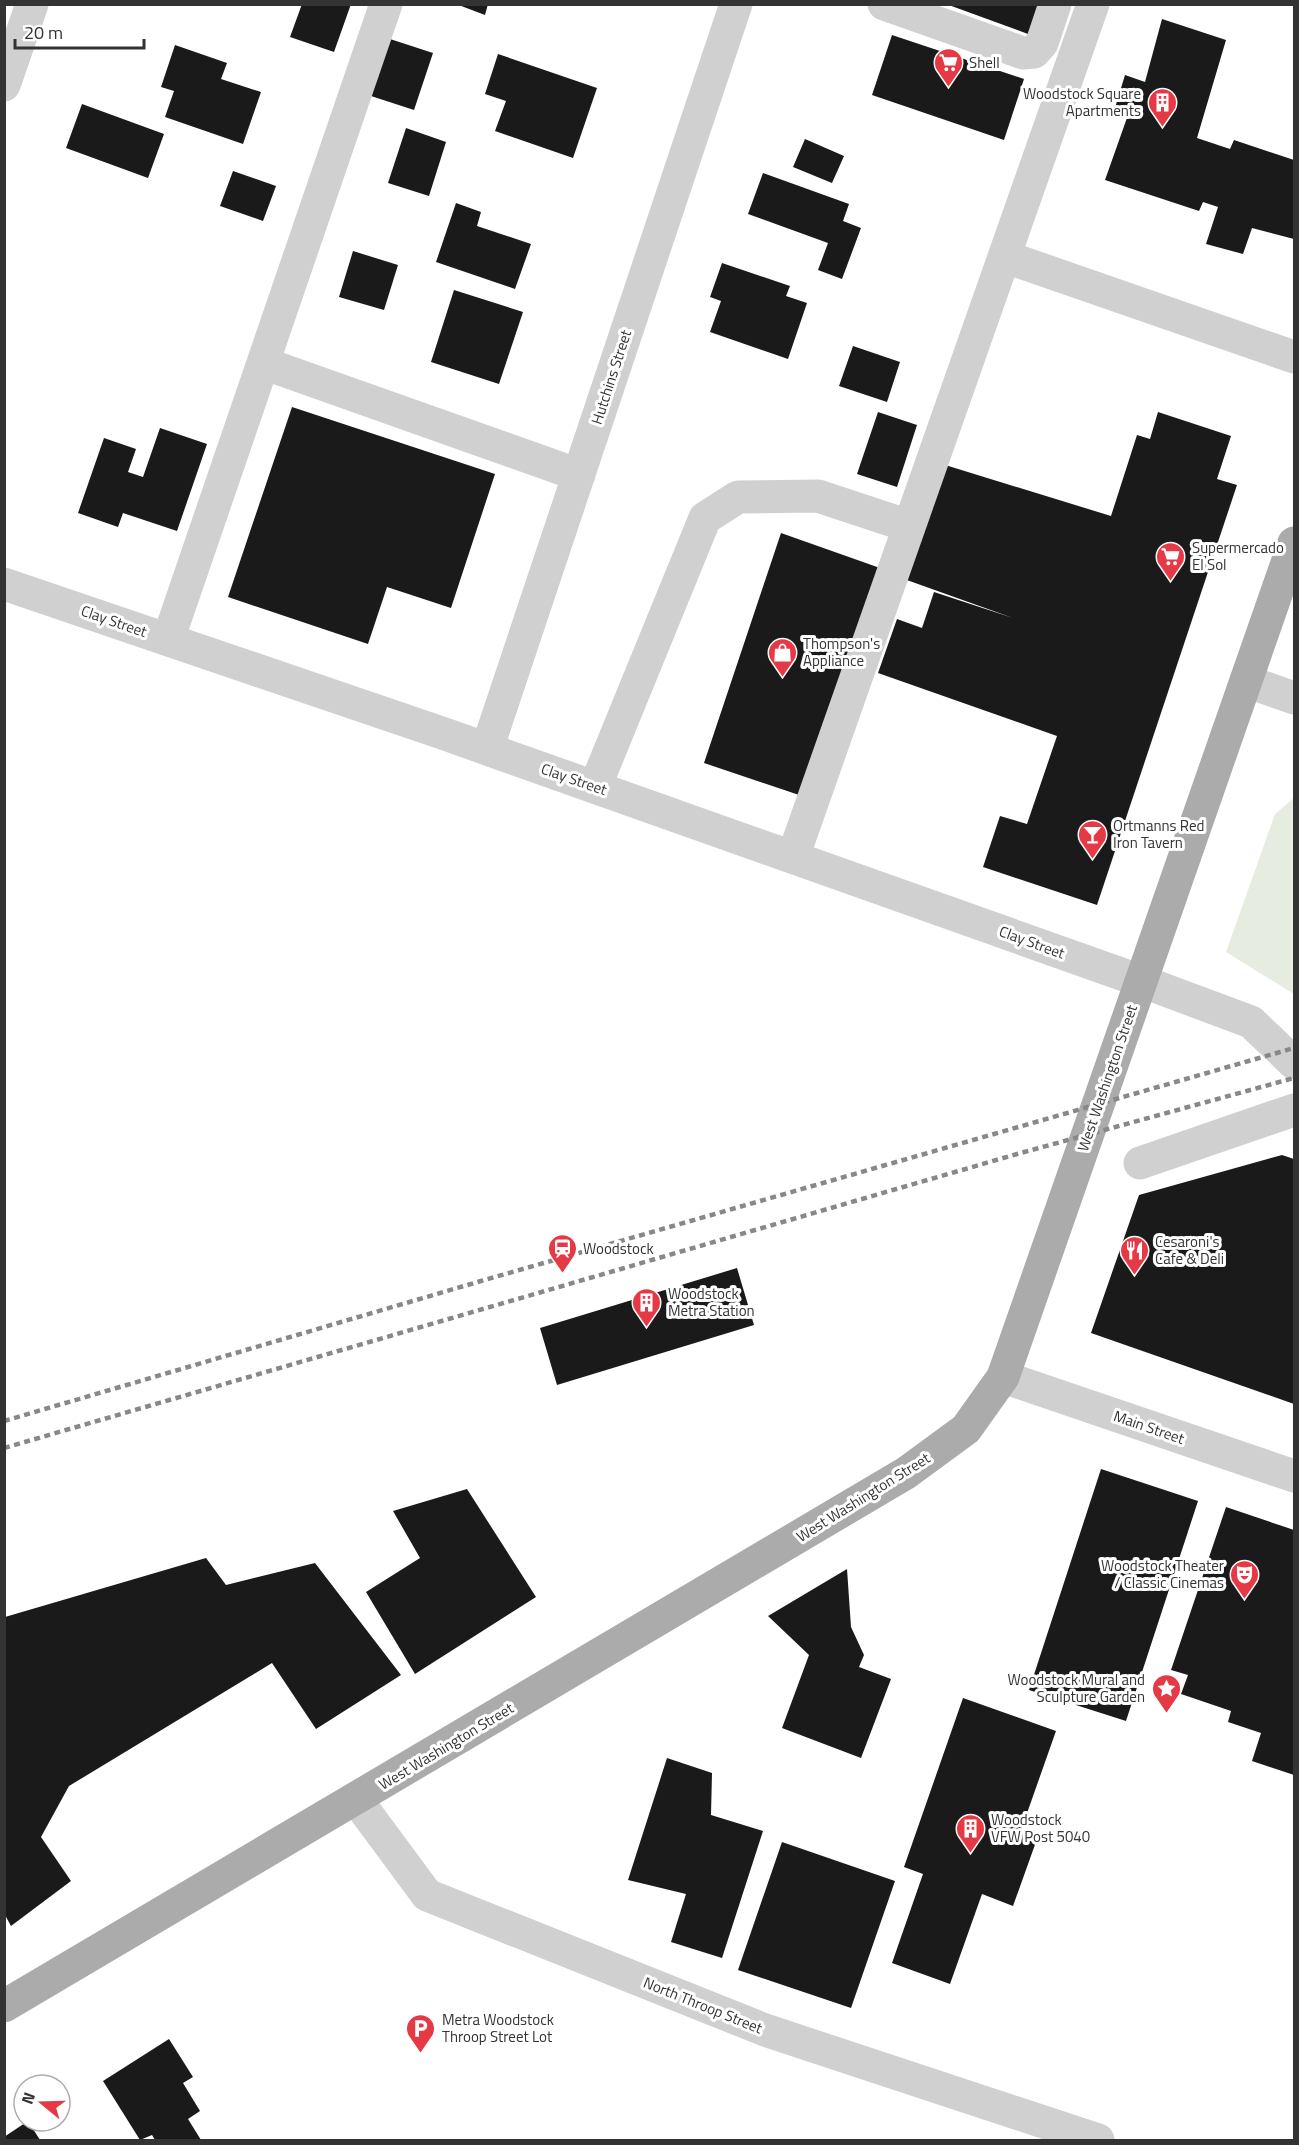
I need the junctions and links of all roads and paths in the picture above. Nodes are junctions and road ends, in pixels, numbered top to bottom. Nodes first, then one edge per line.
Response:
1 (32, 4) edge
2 (386, 4) edge
3 (736, 4) edge
4 (884, 4) edge
5 (1055, 4) edge
6 (1093, 4) edge
7 (4, 86) edge
8 (1006, 256) junction
9 (1294, 357) edge
10 (263, 363) junction
11 (579, 475) junction
12 (909, 526) junction
13 (1294, 543) edge
14 (4, 584) edge
15 (168, 640) junction
16 (1246, 681) junction
17 (1294, 698) edge
18 (486, 748) junction
19 (595, 787) junction
20 (793, 857) junction
21 (1142, 981) junction
22 (1294, 1063) edge
23 (1294, 1110) edge
24 (1140, 1163) dead end
25 (1003, 1377) junction
26 (1294, 1476) edge
27 (356, 1799) junction
28 (4, 2006) edge
29 (1098, 2140) edge

1 - 7 street
2 - 10 street
3 - 11 street, Hutchins Street
4 - 5 street
6 - 8 street
8 - 9 street
8 - 12 street
10 - 11 street
10 - 15 street
11 - 18 street, Hutchins Street
12 - 19 street
12 - 20 street
13 - 16 main road, West Washington Street
14 - 15 street, Clay Street
15 - 18 street, Clay Street
16 - 17 street
16 - 21 main road, West Washington Street
18 - 19 street, Clay Street
19 - 20 street, Clay Street
20 - 21 street, Clay Street
21 - 22 street, Clay Street
21 - 25 main road, West Washington Street
23 - 24 street
25 - 26 street, Main Street
25 - 27 main road, West Washington Street
27 - 28 main road, West Washington Street
27 - 29 street, North Throop Street

